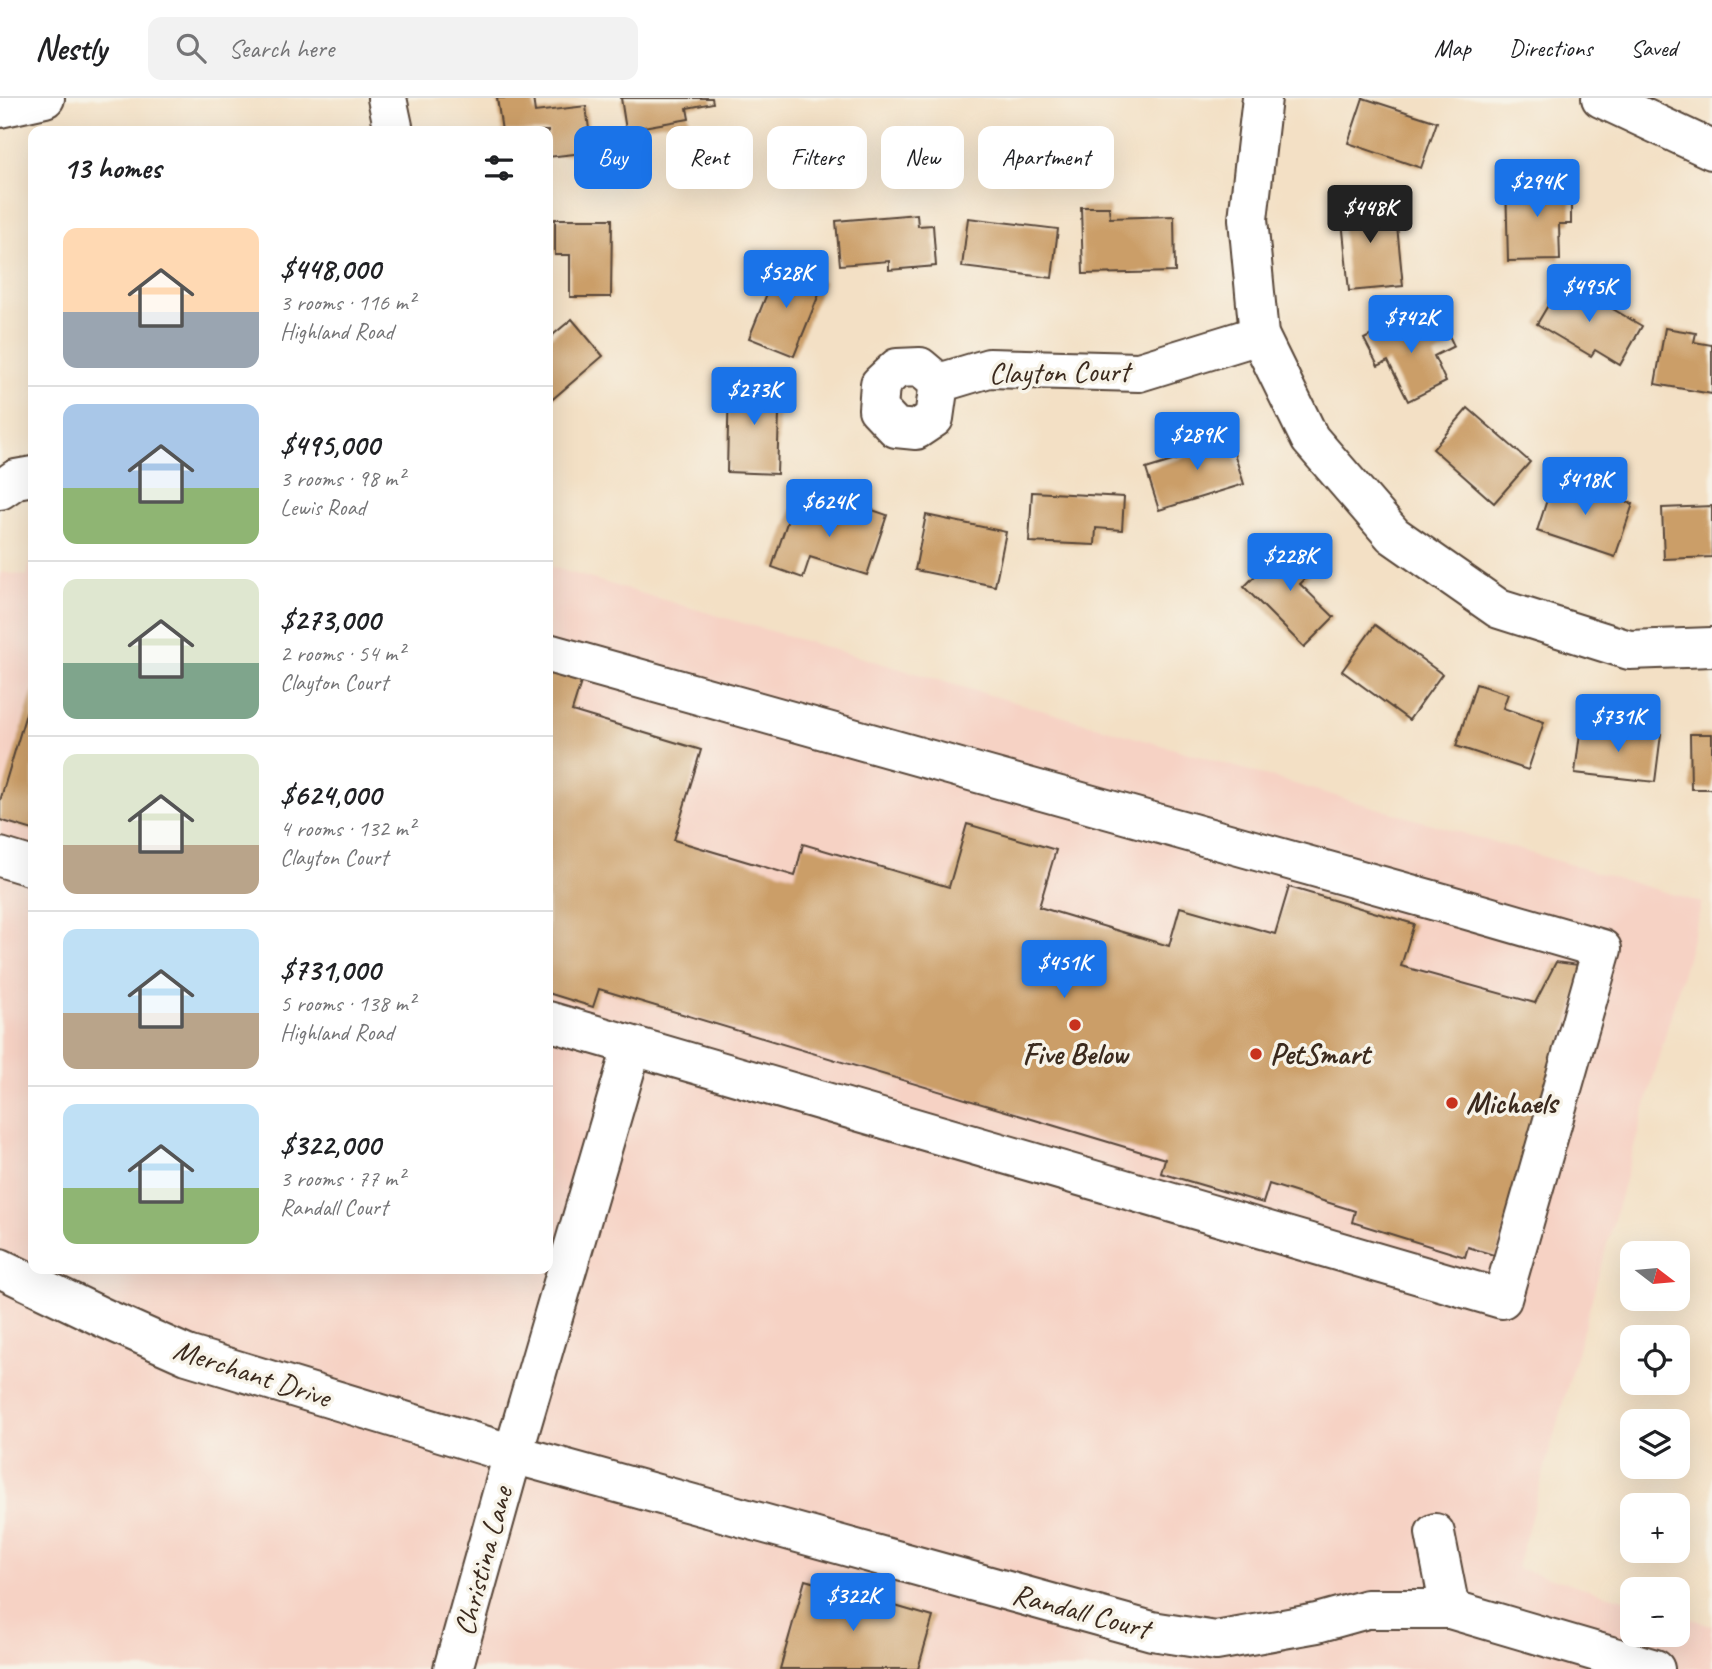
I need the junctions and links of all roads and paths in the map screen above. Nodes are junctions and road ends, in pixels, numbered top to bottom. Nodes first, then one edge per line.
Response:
1 (45, 98) edge
2 (387, 98) edge
3 (1262, 98) edge
4 (1601, 98) edge
5 (0, 108) edge
6 (393, 126) edge
7 (1711, 146) edge
8 (1259, 335) junction
9 (939, 383) dead end
10 (28, 477) edge
11 (0, 491) edge
12 (1712, 648) edge
13 (553, 654) edge
14 (0, 857) edge
15 (28, 865) edge
16 (553, 1023) edge
17 (632, 1047) junction
18 (0, 1268) edge
19 (513, 1454) junction
20 (1435, 1533) dead end
21 (1450, 1609) junction
22 (453, 1669) edge
23 (1655, 1669) edge

1 - 5 street
2 - 6 street
3 - 8 street
4 - 7 street
8 - 9 street, Clayton Court
8 - 12 street
10 - 11 street
13 - 17 street
14 - 15 street
16 - 17 street
17 - 19 street, Christina Lane
18 - 19 street, Merchant Drive
19 - 21 street, Randall Court
19 - 22 street, Christina Lane
20 - 21 street
21 - 23 street, Randall Court

